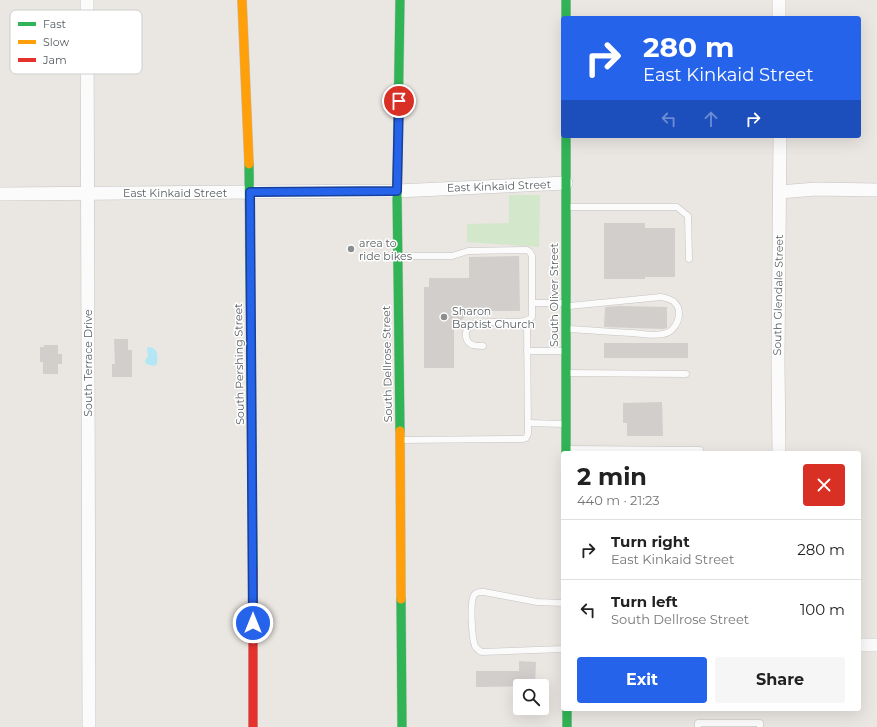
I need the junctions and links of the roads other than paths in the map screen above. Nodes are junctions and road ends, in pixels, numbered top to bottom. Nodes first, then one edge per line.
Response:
1 (87, 0) edge
2 (242, 0) edge
3 (400, 0) edge
4 (566, 0) edge
5 (779, 0) edge
6 (87, 10) edge
7 (566, 16) edge
8 (779, 16) edge
9 (87, 74) edge
10 (566, 138) edge
11 (780, 138) edge
12 (566, 183) junction
13 (877, 190) edge
14 (397, 191) junction
15 (250, 192) junction
16 (779, 192) junction
17 (0, 194) edge
18 (88, 194) junction
19 (566, 207) junction
20 (398, 256) junction
21 (689, 259) dead end
22 (533, 303) junction
23 (566, 305) junction
24 (527, 321) junction
25 (566, 328) junction
26 (482, 346) dead end
27 (527, 351) junction
28 (566, 351) junction
29 (566, 373) junction
30 (686, 374) dead end
31 (528, 423) junction
32 (566, 424) junction
33 (400, 440) junction
34 (566, 451) edge
35 (602, 451) edge
36 (700, 451) edge
37 (779, 451) edge
38 (561, 603) edge
39 (861, 645) edge
40 (877, 645) edge
41 (561, 649) edge
42 (567, 711) edge
43 (698, 725) edge
44 (89, 727) edge
45 (253, 727) edge
46 (402, 727) edge
47 (567, 727) edge
48 (760, 727) edge

1 - 6 street, South Terrace Drive
2 - 15 street, South Pershing Street
3 - 14 street, South Dellrose Street
4 - 7 street
5 - 8 street
9 - 18 street, South Terrace Drive
10 - 12 street, South Oliver Street
11 - 16 street, South Glendale Street
12 - 14 street, East Kinkaid Street
12 - 19 street, South Oliver Street
13 - 16 street
14 - 15 street, East Kinkaid Street
14 - 20 street, South Dellrose Street
15 - 18 street, East Kinkaid Street
15 - 45 street, South Pershing Street
16 - 37 street, South Glendale Street
17 - 18 street, East Kinkaid Street
18 - 44 street, South Terrace Drive
19 - 21 lane
19 - 23 street, South Oliver Street
20 - 22 lane
20 - 33 street, South Dellrose Street
22 - 23 lane
22 - 24 lane
23 - 25 street, South Oliver Street
23 - 25 lane
24 - 26 lane
24 - 27 lane
25 - 28 street, South Oliver Street
27 - 28 lane
27 - 31 lane
28 - 29 street, South Oliver Street
29 - 30 lane
29 - 32 street, South Oliver Street
31 - 32 lane
31 - 33 lane
32 - 34 street, South Oliver Street
33 - 46 street, South Dellrose Street
34 - 35 lane
35 - 36 lane
38 - 41 lane
39 - 40 street
42 - 47 street
43 - 48 lane

